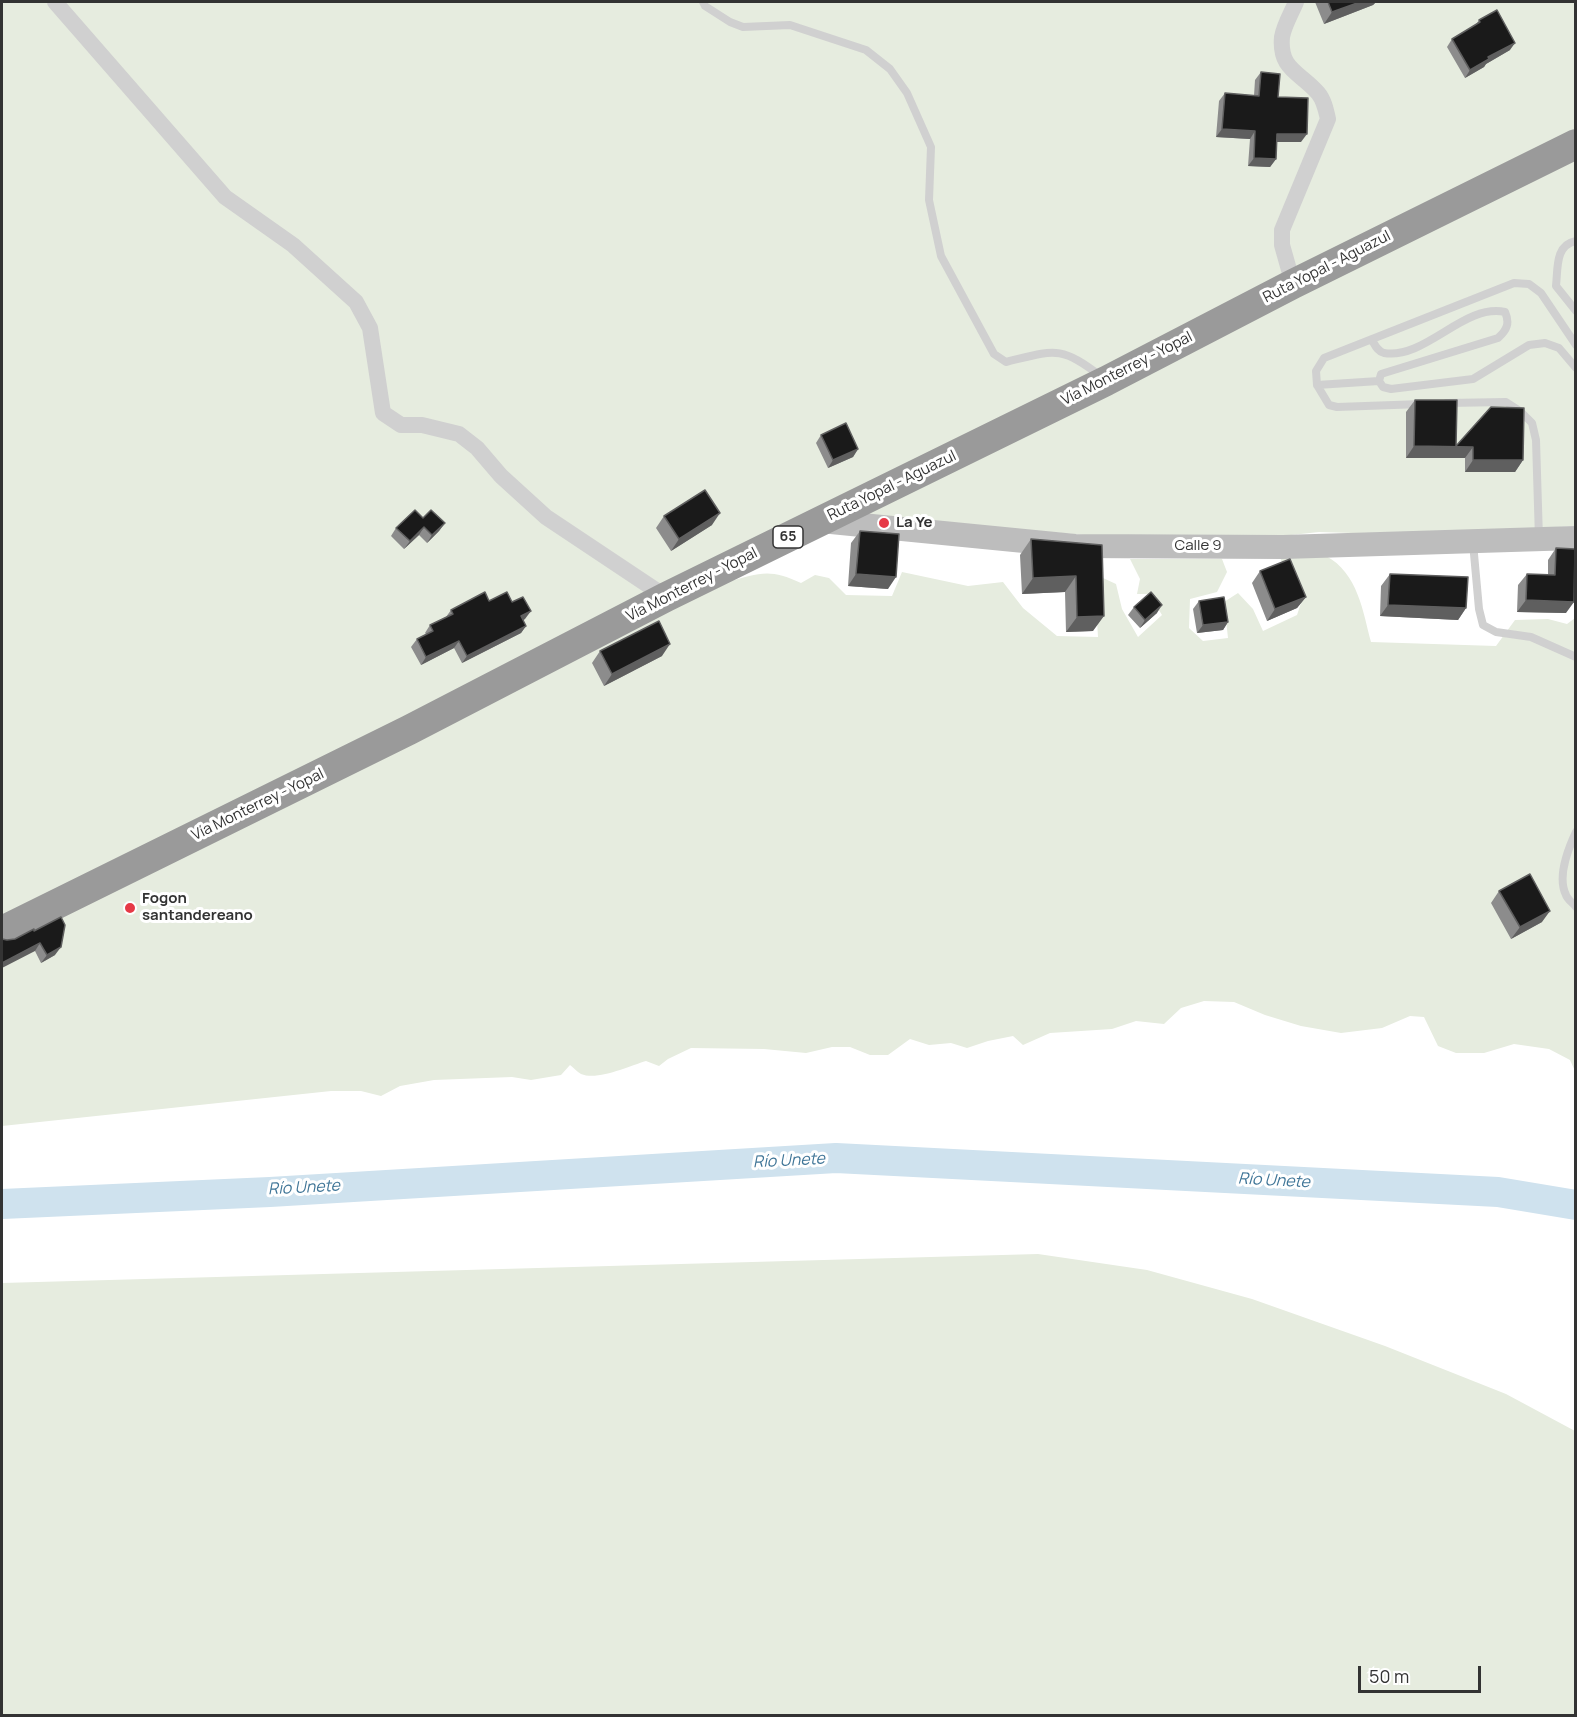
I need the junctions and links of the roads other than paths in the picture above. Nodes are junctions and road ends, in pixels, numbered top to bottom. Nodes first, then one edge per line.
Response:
1 (55, 2) edge
2 (703, 2) edge
3 (1296, 2) edge
4 (1575, 144) edge
5 (1575, 241) edge
6 (1293, 284) junction
7 (1575, 311) edge
8 (1372, 340) junction
9 (1575, 345) edge
10 (1575, 368) edge
11 (1106, 381) junction
12 (1379, 381) junction
13 (1317, 385) junction
14 (821, 521) junction
15 (1575, 538) edge
16 (1539, 539) junction
17 (1473, 542) junction
18 (666, 597) junction
19 (1575, 657) edge
20 (1575, 832) edge
21 (1575, 906) edge
22 (2, 931) edge

1 - 18 street
2 - 11 lane
3 - 6 street
4 - 6 lane, Ruta Yopal - Aguazul
5 - 7 lane
6 - 11 lane, Ruta Yopal - Aguazul
8 - 9 lane
8 - 12 lane
8 - 13 lane
10 - 12 lane
11 - 14 lane, Ruta Yopal - Aguazul
12 - 13 lane
13 - 16 lane
14 - 17 lane, Ruta Yopal - Aguazul
14 - 18 highway, Vía Monterrey - Yopal / 65
15 - 16 lane, Ruta Yopal - Aguazul
16 - 17 lane, Ruta Yopal - Aguazul
17 - 19 lane
18 - 22 highway, Vía Monterrey - Yopal / 65
20 - 21 lane

